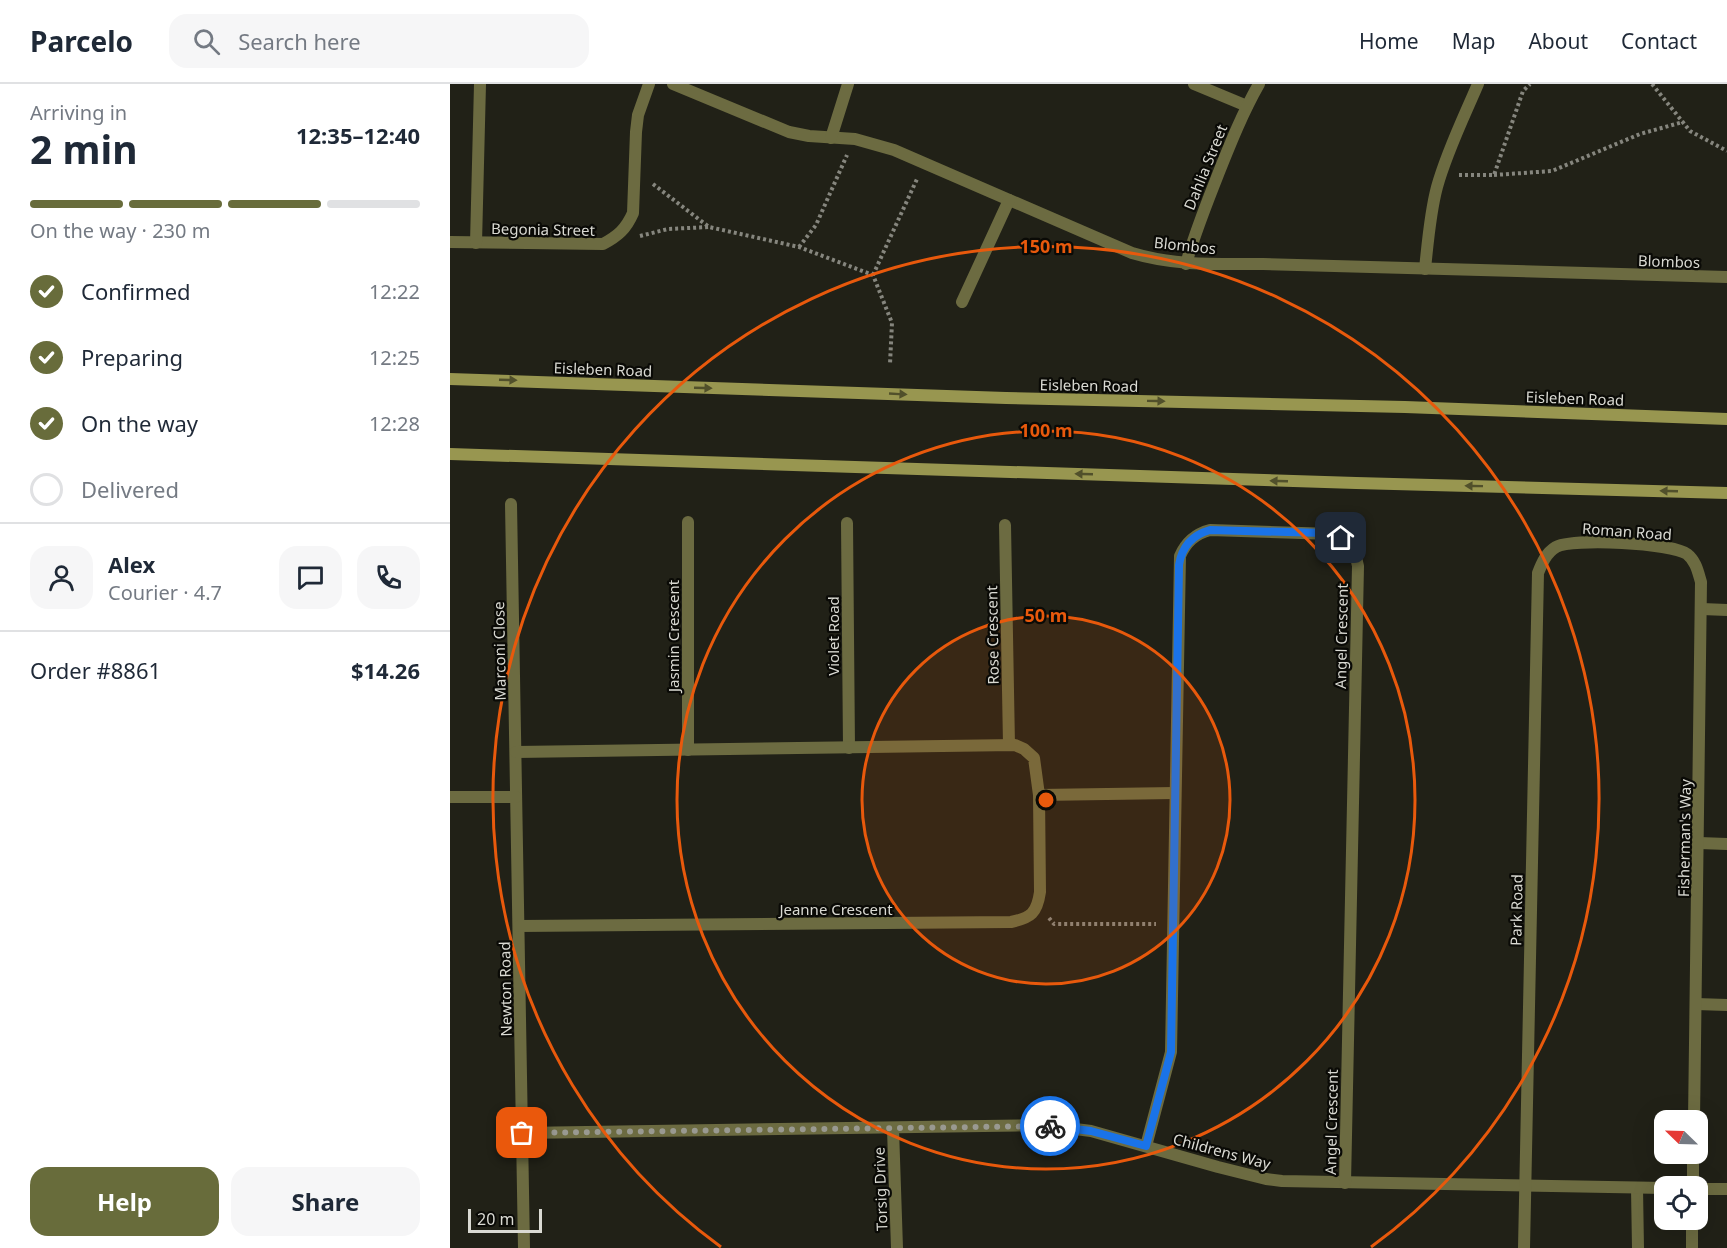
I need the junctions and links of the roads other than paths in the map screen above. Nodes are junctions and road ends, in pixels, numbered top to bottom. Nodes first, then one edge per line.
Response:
1 (480, 84) edge
2 (649, 84) edge
3 (672, 84) edge
4 (848, 84) edge
5 (1194, 84) edge
6 (1259, 84) edge
7 (1478, 84) edge
8 (1247, 106) junction
9 (831, 138) junction
10 (1009, 200) junction
11 (450, 242) edge
12 (476, 243) junction
13 (1186, 264) junction
14 (1425, 269) junction
15 (1727, 277) edge
16 (962, 302) dead end
17 (450, 379) edge
18 (1727, 419) edge
19 (450, 454) edge
20 (1727, 493) edge
21 (511, 504) dead end
22 (688, 522) dead end
23 (847, 523) dead end
24 (1005, 525) dead end
25 (1691, 558) joint
26 (1538, 573) joint
27 (1702, 609) junction
28 (1727, 610) edge
29 (1009, 746) junction
30 (849, 748) junction
31 (688, 750) junction
32 (516, 752) junction
33 (1175, 793) junction
34 (1039, 795) junction
35 (516, 796) junction
36 (450, 798) edge
37 (1698, 843) junction
38 (1727, 844) edge
39 (519, 927) junction
40 (1696, 1004) junction
41 (1727, 1005) edge
42 (1694, 1110) edge
43 (892, 1129) junction
44 (522, 1133) junction
45 (1146, 1146) junction
46 (1345, 1183) junction
47 (1526, 1185) junction
48 (1637, 1188) junction
49 (1654, 1188) edge
50 (1708, 1189) edge
51 (1727, 1189) edge
52 (1692, 1230) edge
53 (524, 1248) edge
54 (897, 1248) edge
55 (1524, 1248) edge
56 (1638, 1248) edge
57 (1692, 1248) edge

1 - 12 street
2 - 12 street, Begonia Street
3 - 9 street, Blombos
4 - 9 street
5 - 8 street
6 - 8 street, Dahlia Street
7 - 14 street
8 - 13 street, Dahlia Street
9 - 10 street, Blombos
10 - 13 street, Blombos
10 - 16 street
11 - 12 street, Begonia Street
13 - 14 street, Blombos
14 - 15 street, Blombos
17 -> 18 main road, Eisleben Road
20 -> 19 main road
21 - 32 street, Marconi Close
22 - 31 street, Jasmin Crescent
23 - 30 street, Violet Road
24 - 29 street, Rose Crescent
25 - 26 street, Roman Road
25 - 27 street, Fisherman's Way
26 - 47 street, Park Road
27 - 28 street
27 - 37 street, Fisherman's Way
29 - 30 street
29 - 34 street
30 - 31 street
31 - 32 street
32 - 35 street, Marconi Close
33 - 34 street
33 - 45 street, Angel Crescent
33 - 46 street, Angel Crescent
34 - 39 street, Jeanne Crescent
35 - 36 street
35 - 39 street, Newton Road
37 - 38 street
37 - 40 street, Fisherman's Way
39 - 44 street, Newton Road
40 - 41 street
40 - 42 street, Fisherman's Way
43 - 44 street, Childrens Way
43 - 45 street, Childrens Way
43 - 54 street, Torsig Drive
44 - 53 street, Newton Road
45 - 46 street, Childrens Way
46 - 47 street, Childrens Way
47 - 48 street, Childrens Way
47 - 55 street, Park Road
48 - 49 street, Childrens Way
48 - 56 street
50 - 51 street
52 - 57 street

